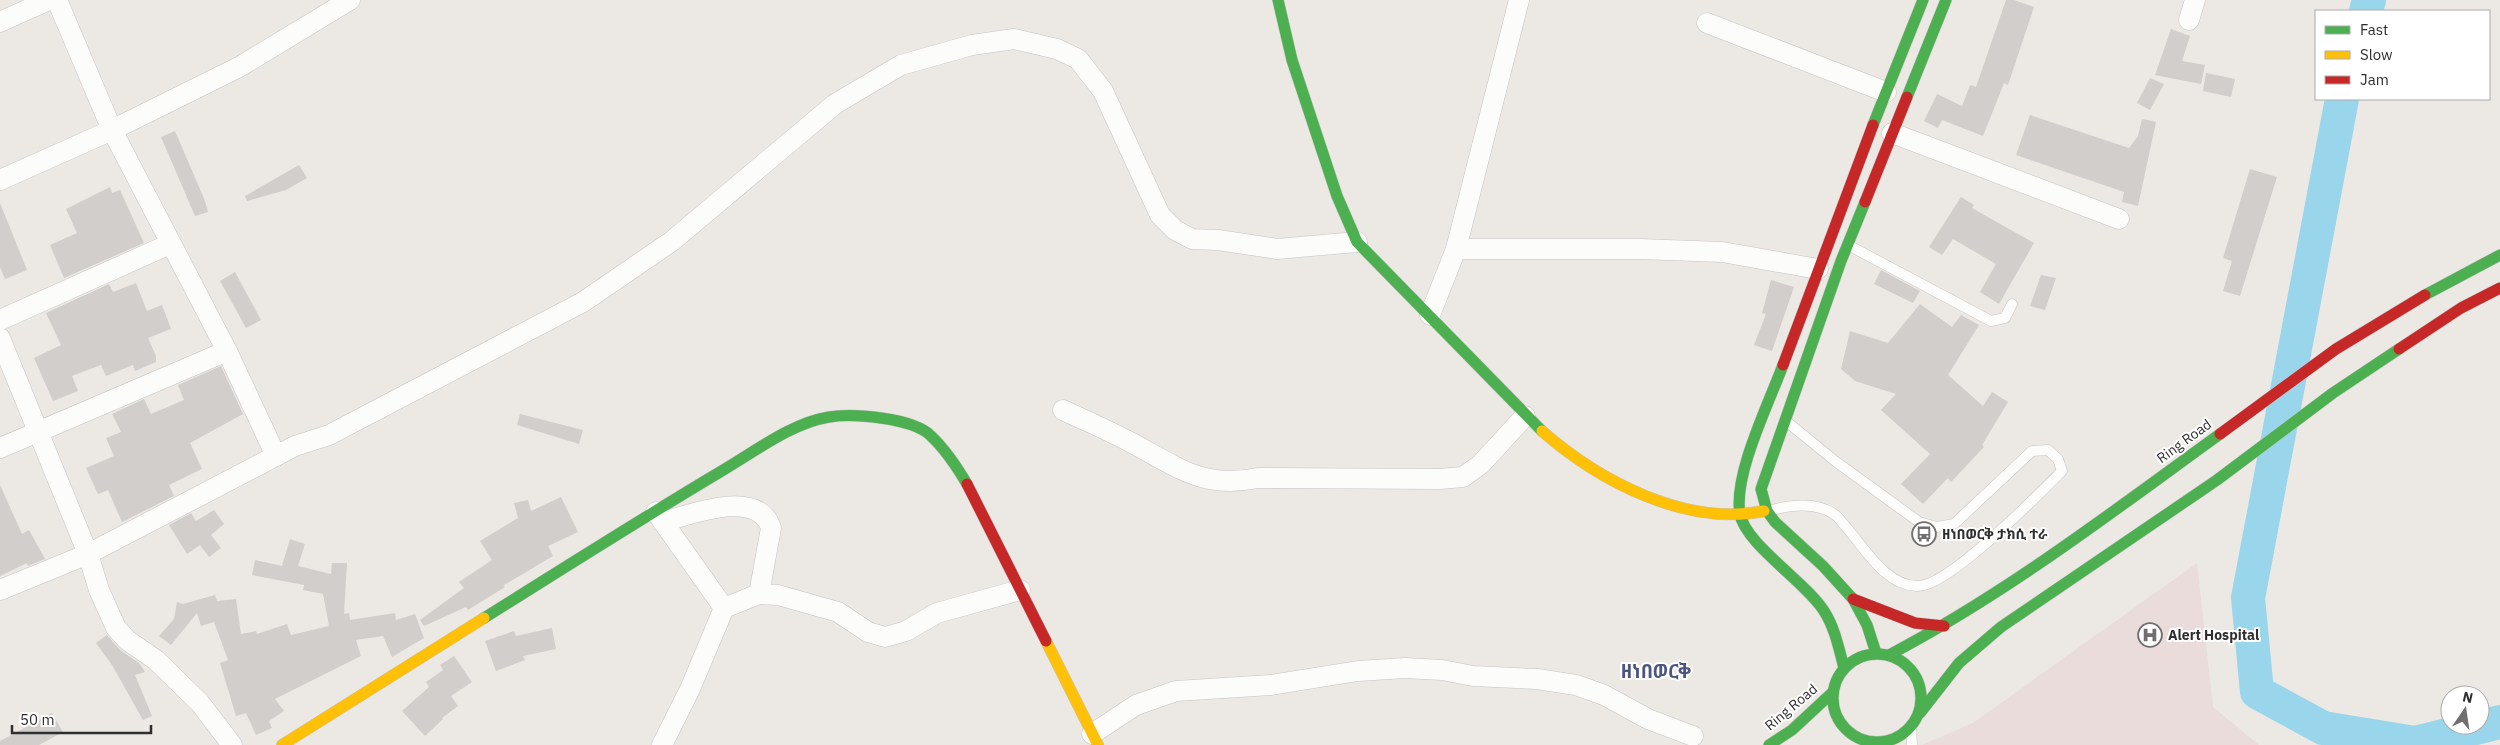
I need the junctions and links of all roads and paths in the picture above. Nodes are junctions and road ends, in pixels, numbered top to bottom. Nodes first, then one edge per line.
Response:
1 (49, 0) edge
2 (57, 0) edge
3 (350, 0) edge
4 (1278, 0) edge
5 (1519, 0) edge
6 (1924, 0) edge
7 (1946, 0) edge
8 (2195, 0) edge
9 (2189, 20) dead end
10 (0, 22) edge
11 (1707, 23) dead end
12 (1886, 92) junction
13 (112, 130) junction
14 (1892, 133) junction
15 (0, 180) edge
16 (2119, 219) dead end
17 (1358, 242) junction
18 (170, 244) junction
19 (1847, 245) junction
20 (1456, 249) junction
21 (2500, 255) edge
22 (1818, 268) junction
23 (2500, 288) edge
24 (2012, 304) dead end
25 (1430, 315) junction
26 (0, 320) edge
27 (0, 338) edge
28 (226, 351) junction
29 (1062, 410) dead end
30 (1775, 415) junction
31 (1525, 416) junction
32 (38, 432) junction
33 (0, 448) edge
34 (276, 456) junction
35 (1767, 511) junction
36 (1740, 516) junction
37 (659, 517) junction
38 (88, 554) junction
39 (0, 590) edge
40 (1020, 590) junction
41 (759, 594) junction
42 (1853, 599) junction
43 (724, 608) junction
44 (1944, 626) junction
45 (1876, 653) junction
46 (1889, 655) junction
47 (1844, 668) junction
48 (1833, 692) junction
49 (1920, 713) junction
50 (1911, 727) junction
51 (1693, 736) dead end
52 (1095, 740) edge
53 (1864, 740) junction
54 (1885, 744) edge
55 (232, 745) edge
56 (282, 745) edge
57 (662, 745) edge
58 (1769, 745) edge
59 (1850, 745) edge
60 (1912, 745) edge

1 - 10 street
2 - 13 street
3 - 13 street
4 - 17 main road
5 - 20 street
6 - 12 main road
7 - 14 main road
8 - 9 street
11 - 12 street
12 - 22 main road
13 - 15 street
13 - 18 street
14 - 16 street
14 - 19 main road
17 - 25 main road
17 - 34 street
18 - 26 street
18 - 28 street
19 - 24 lane
19 - 30 main road
20 - 22 street
20 - 25 street
21 - 44 main road, Ring Road
22 - 30 main road
23 - 49 main road
25 - 31 main road
27 - 32 street
28 - 32 street
28 - 34 street
29 - 31 street
30 - 35 main road
30 - 35 lane
30 - 36 main road
31 - 36 main road
32 - 33 street
32 - 38 street
34 - 38 street
35 - 36 main road
35 - 42 main road
36 - 47 main road
37 - 40 main road
37 - 41 street
37 - 43 street
37 - 56 main road
38 - 39 street
38 - 55 street
40 - 41 street
40 - 52 main road
41 - 43 street
42 - 44 main road
42 - 45 main road
43 - 57 street
44 - 46 main road, Ring Road
45 - 46 main road
45 - 47 main road
46 - 49 main road
47 - 48 main road
48 - 53 main road
48 - 58 main road, Ring Road
49 - 50 main road
50 - 54 main road
50 - 60 lane
51 - 52 street
53 - 54 main road
53 - 59 main road

